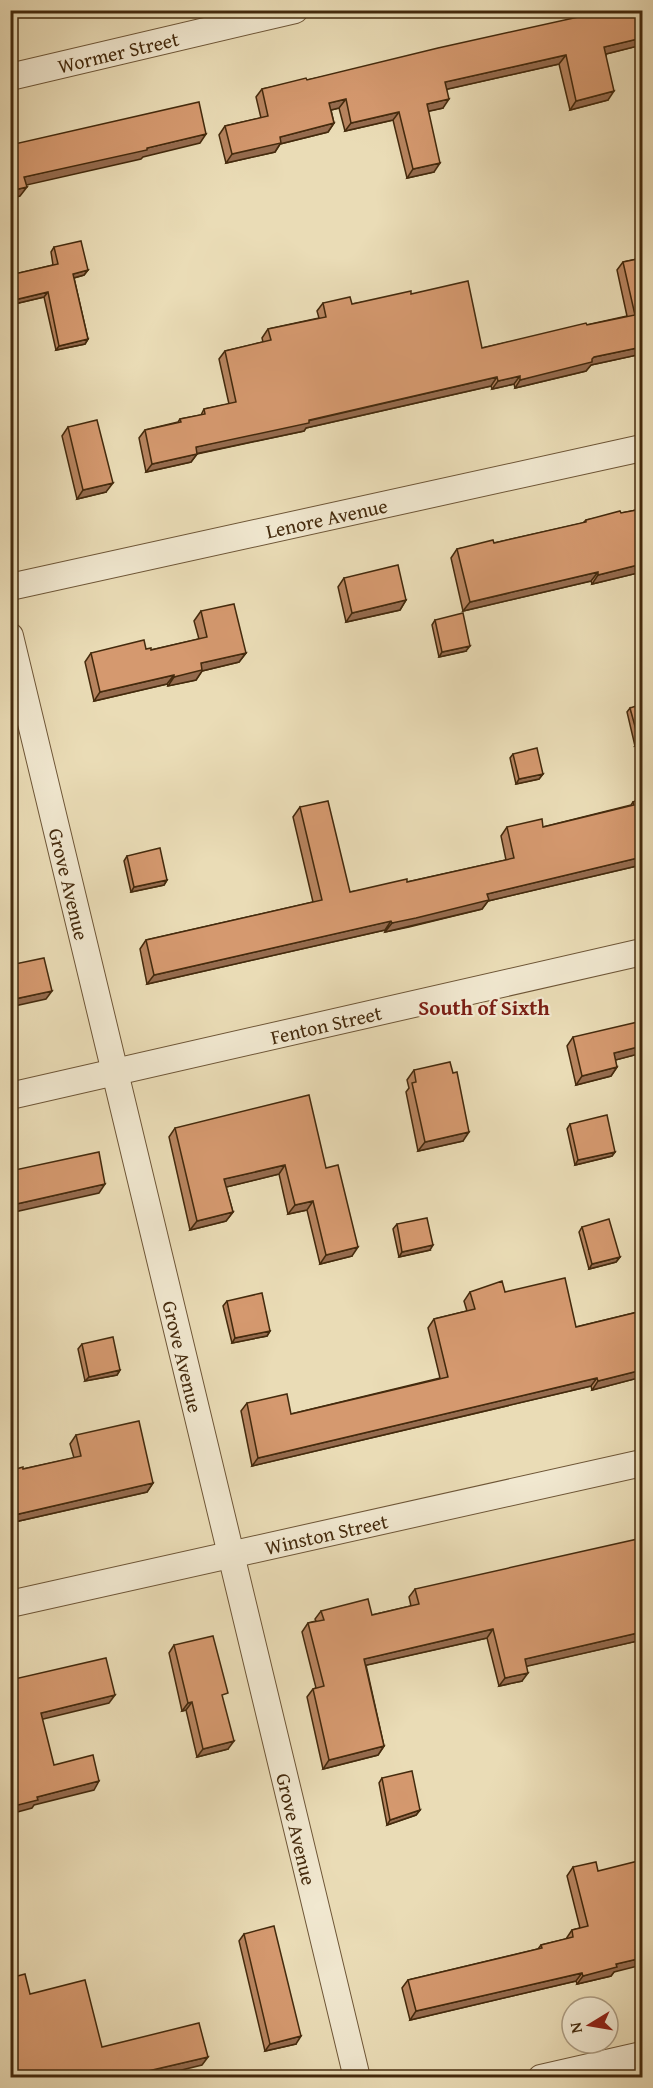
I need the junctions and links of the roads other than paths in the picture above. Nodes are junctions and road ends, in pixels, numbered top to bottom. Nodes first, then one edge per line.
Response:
1 (295, 10) edge
2 (10, 77) edge
3 (642, 448) edge
4 (10, 587) edge
5 (10, 636) edge
6 (642, 952) edge
7 (114, 1073) junction
8 (10, 1096) edge
9 (642, 1463) edge
10 (232, 1554) junction
11 (10, 1605) edge
12 (642, 2055) edge
13 (357, 2078) edge
14 (541, 2078) edge

1 - 2 street, Wormer Street
3 - 4 street, Lenore Avenue
5 - 7 street, Grove Avenue
6 - 7 street, Fenton Street
7 - 8 street, Fenton Street
7 - 10 street, Grove Avenue
9 - 10 street, Winston Street
10 - 11 street, Winston Street
10 - 13 street, Grove Avenue
12 - 14 street

